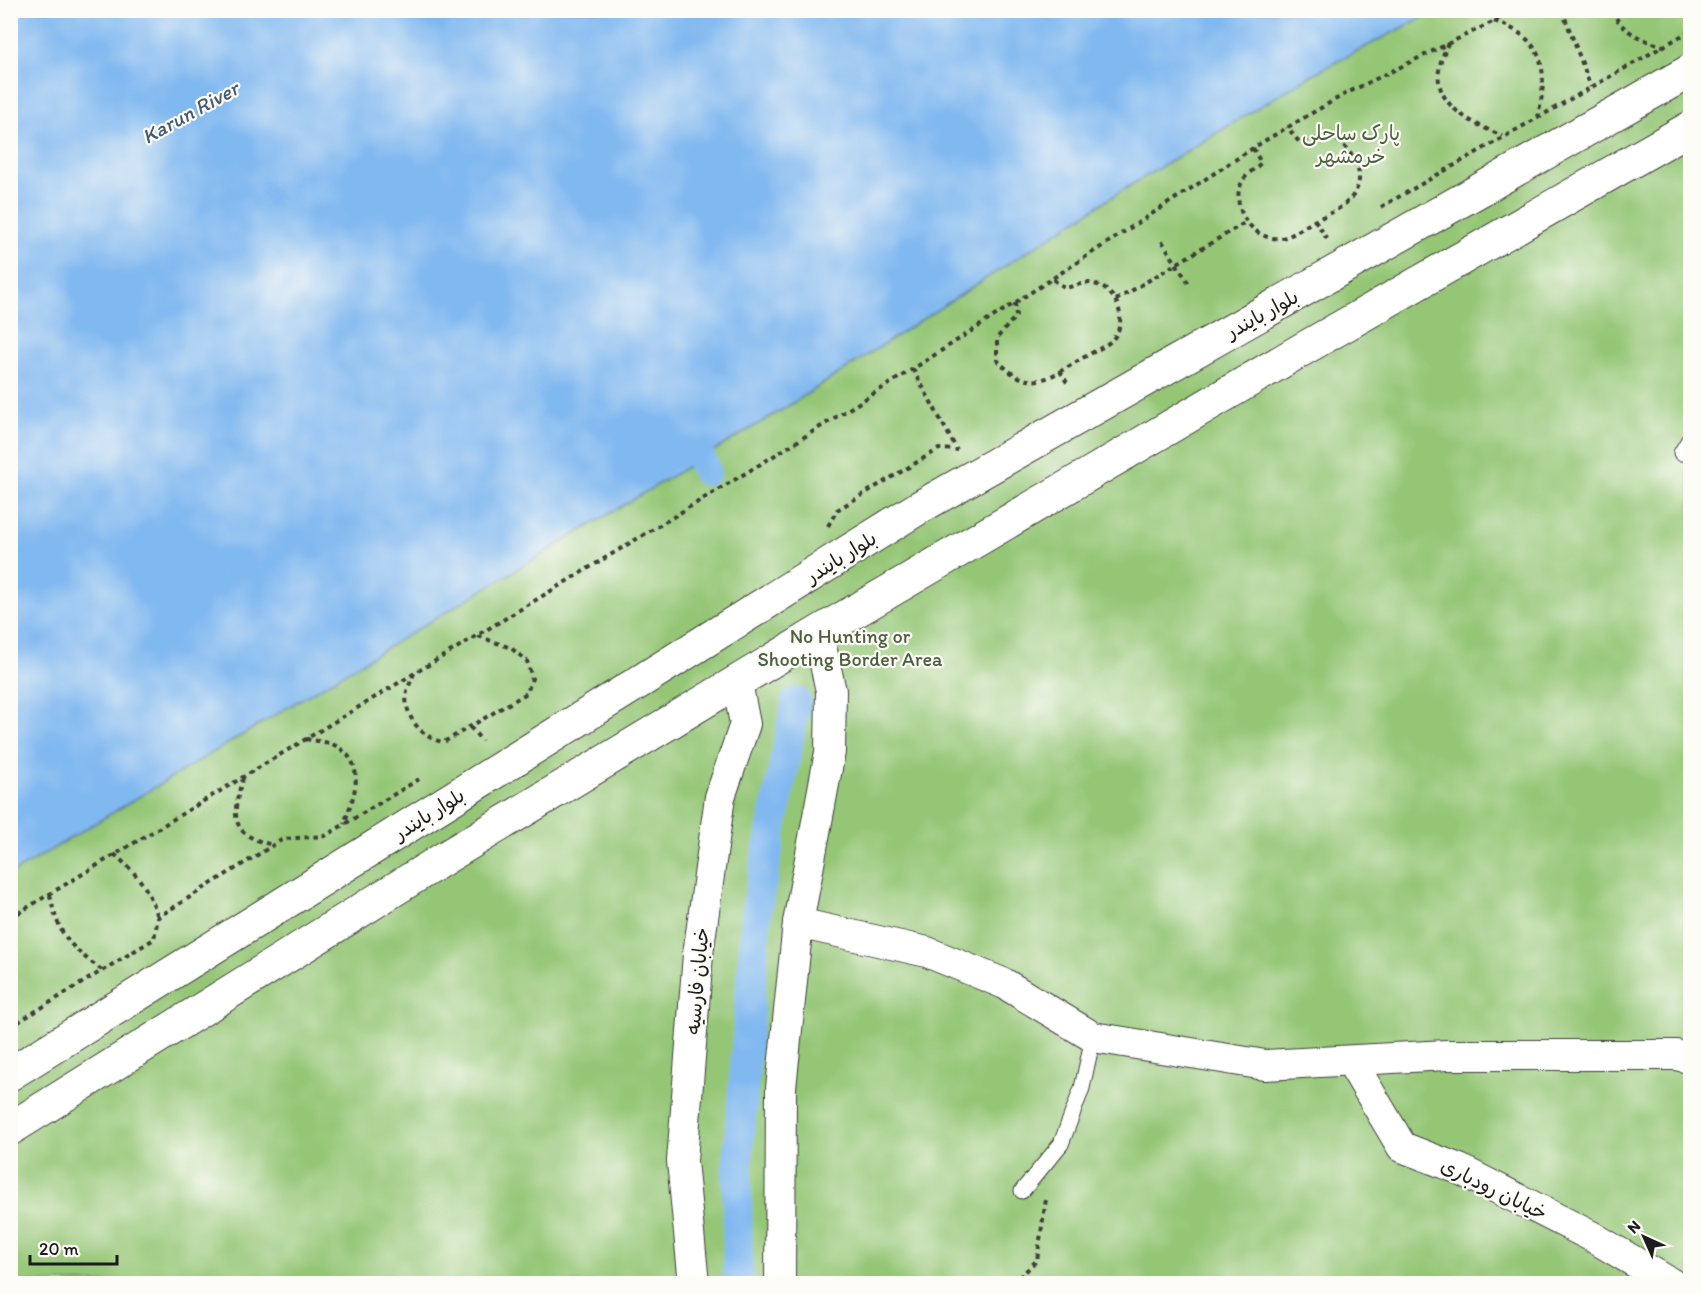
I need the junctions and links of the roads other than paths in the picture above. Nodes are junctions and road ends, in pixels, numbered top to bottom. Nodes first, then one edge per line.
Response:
1 (1690, 71) edge
2 (1690, 128) edge
3 (1690, 438) edge
4 (1681, 453) dead end
5 (818, 633) junction
6 (737, 683) junction
7 (798, 923) junction
8 (1093, 1037) junction
9 (1690, 1058) edge
10 (1351, 1061) junction
11 (10, 1074) edge
12 (10, 1129) edge
13 (1022, 1191) dead end
14 (694, 1284) edge
15 (780, 1284) edge
16 (1672, 1284) edge

1 - 11 street, بلوار بایندر
2 - 5 street
3 - 4 lane
5 - 6 street
5 - 7 street
6 - 12 street
6 - 14 street, خیابان فارسیه
7 - 8 street
7 - 15 street
8 - 10 street
8 - 13 lane
9 - 10 street
10 - 16 street, خیابان رودباری

